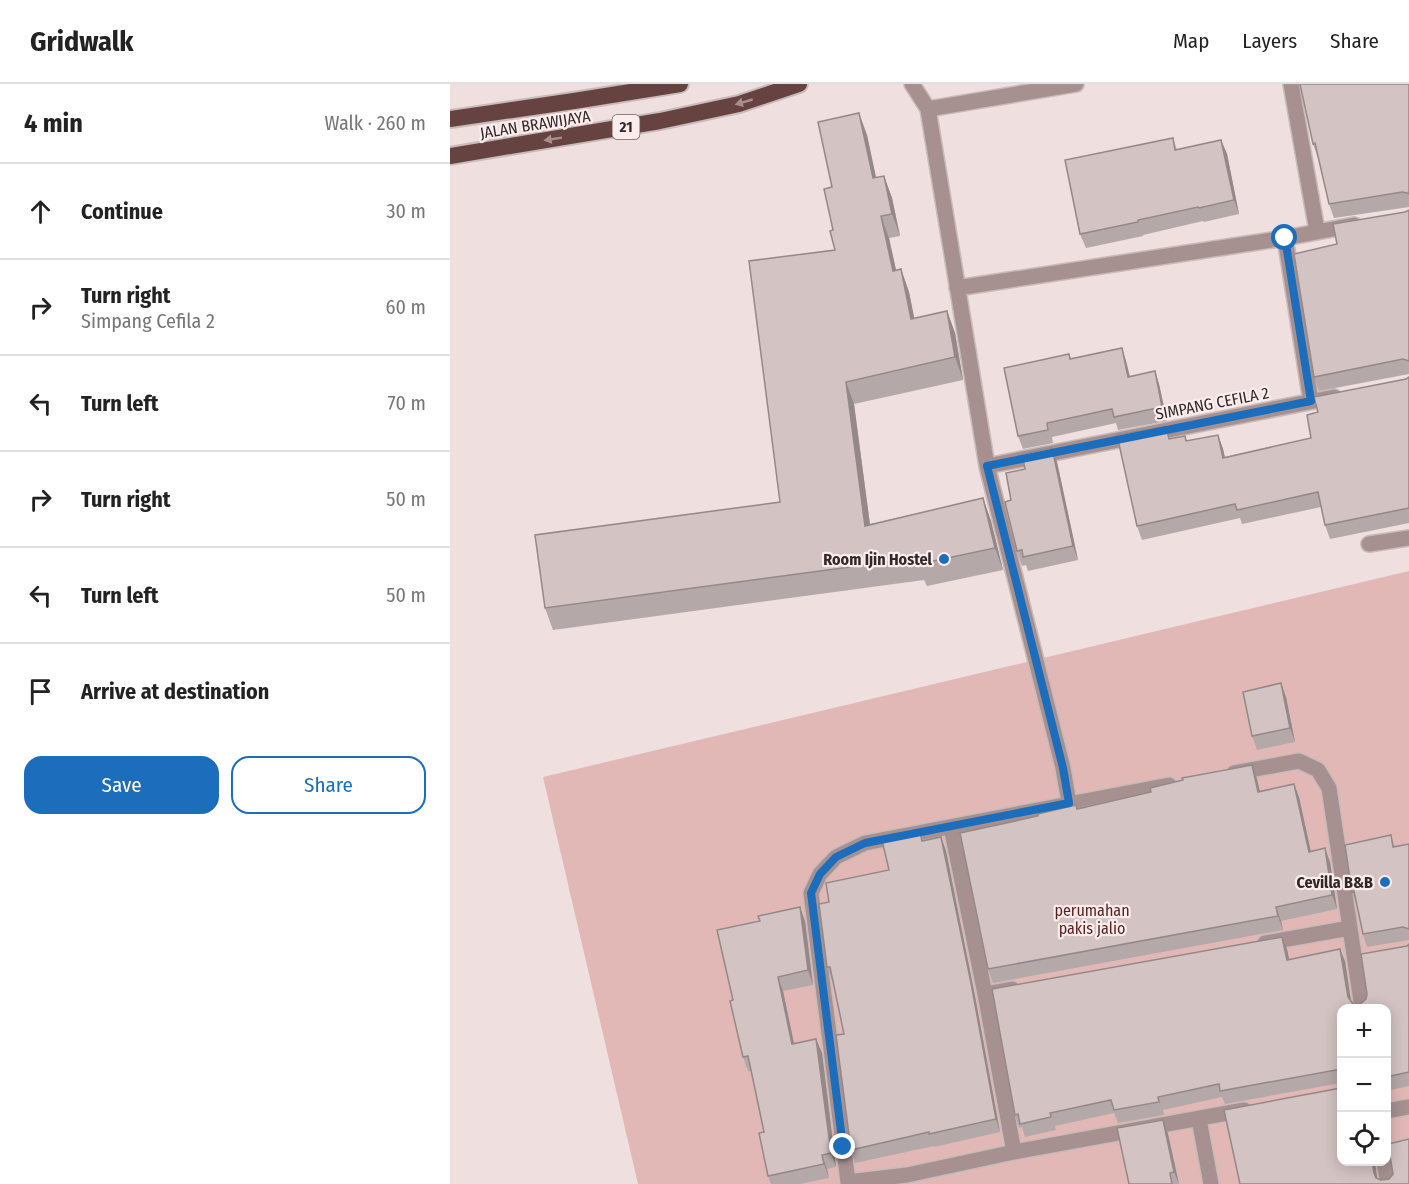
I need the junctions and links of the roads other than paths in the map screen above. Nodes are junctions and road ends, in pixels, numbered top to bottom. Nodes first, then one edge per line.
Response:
1 (680, 84) edge
2 (800, 84) edge
3 (912, 84) edge
4 (1076, 84) edge
5 (1291, 84) edge
6 (928, 109) junction
7 (450, 119) edge
8 (450, 156) edge
9 (1363, 223) edge
10 (1317, 231) junction
11 (1285, 238) junction
12 (957, 288) junction
13 (1344, 395) edge
14 (1311, 401) junction
15 (987, 466) junction
16 (1409, 538) edge
17 (1369, 544) dead end
18 (1218, 776) edge
19 (1184, 782) edge
20 (1069, 803) junction
21 (951, 827) junction
22 (1350, 928) junction
23 (1256, 945) edge
24 (1032, 985) edge
25 (985, 994) junction
26 (1362, 1004) edge
27 (1409, 1107) edge
28 (1254, 1109) edge
29 (1391, 1111) edge
30 (1199, 1119) junction
31 (1014, 1152) junction
32 (1385, 1166) edge
33 (848, 1183) edge
34 (1211, 1184) edge
35 (1388, 1184) edge

1 - 7 highway, JALAN BRAWIJAYA / 21
2 -> 8 highway, JALAN BRAWIJAYA / 21
3 - 6 street
4 - 6 street
5 - 10 street
6 - 12 street
9 - 10 street
10 - 11 street
11 - 12 street
11 - 14 street
12 - 15 street
13 - 14 street, SIMPANG CEFILA 2
14 - 15 street, SIMPANG CEFILA 2
15 - 20 street
16 - 17 street
18 - 22 street
19 - 20 street
20 - 21 street
21 - 25 street
21 - 33 street
22 - 23 street
22 - 26 street
24 - 25 street
25 - 31 street
27 - 29 street
28 - 30 street
30 - 31 street
30 - 34 street
31 - 33 street
32 - 35 street

